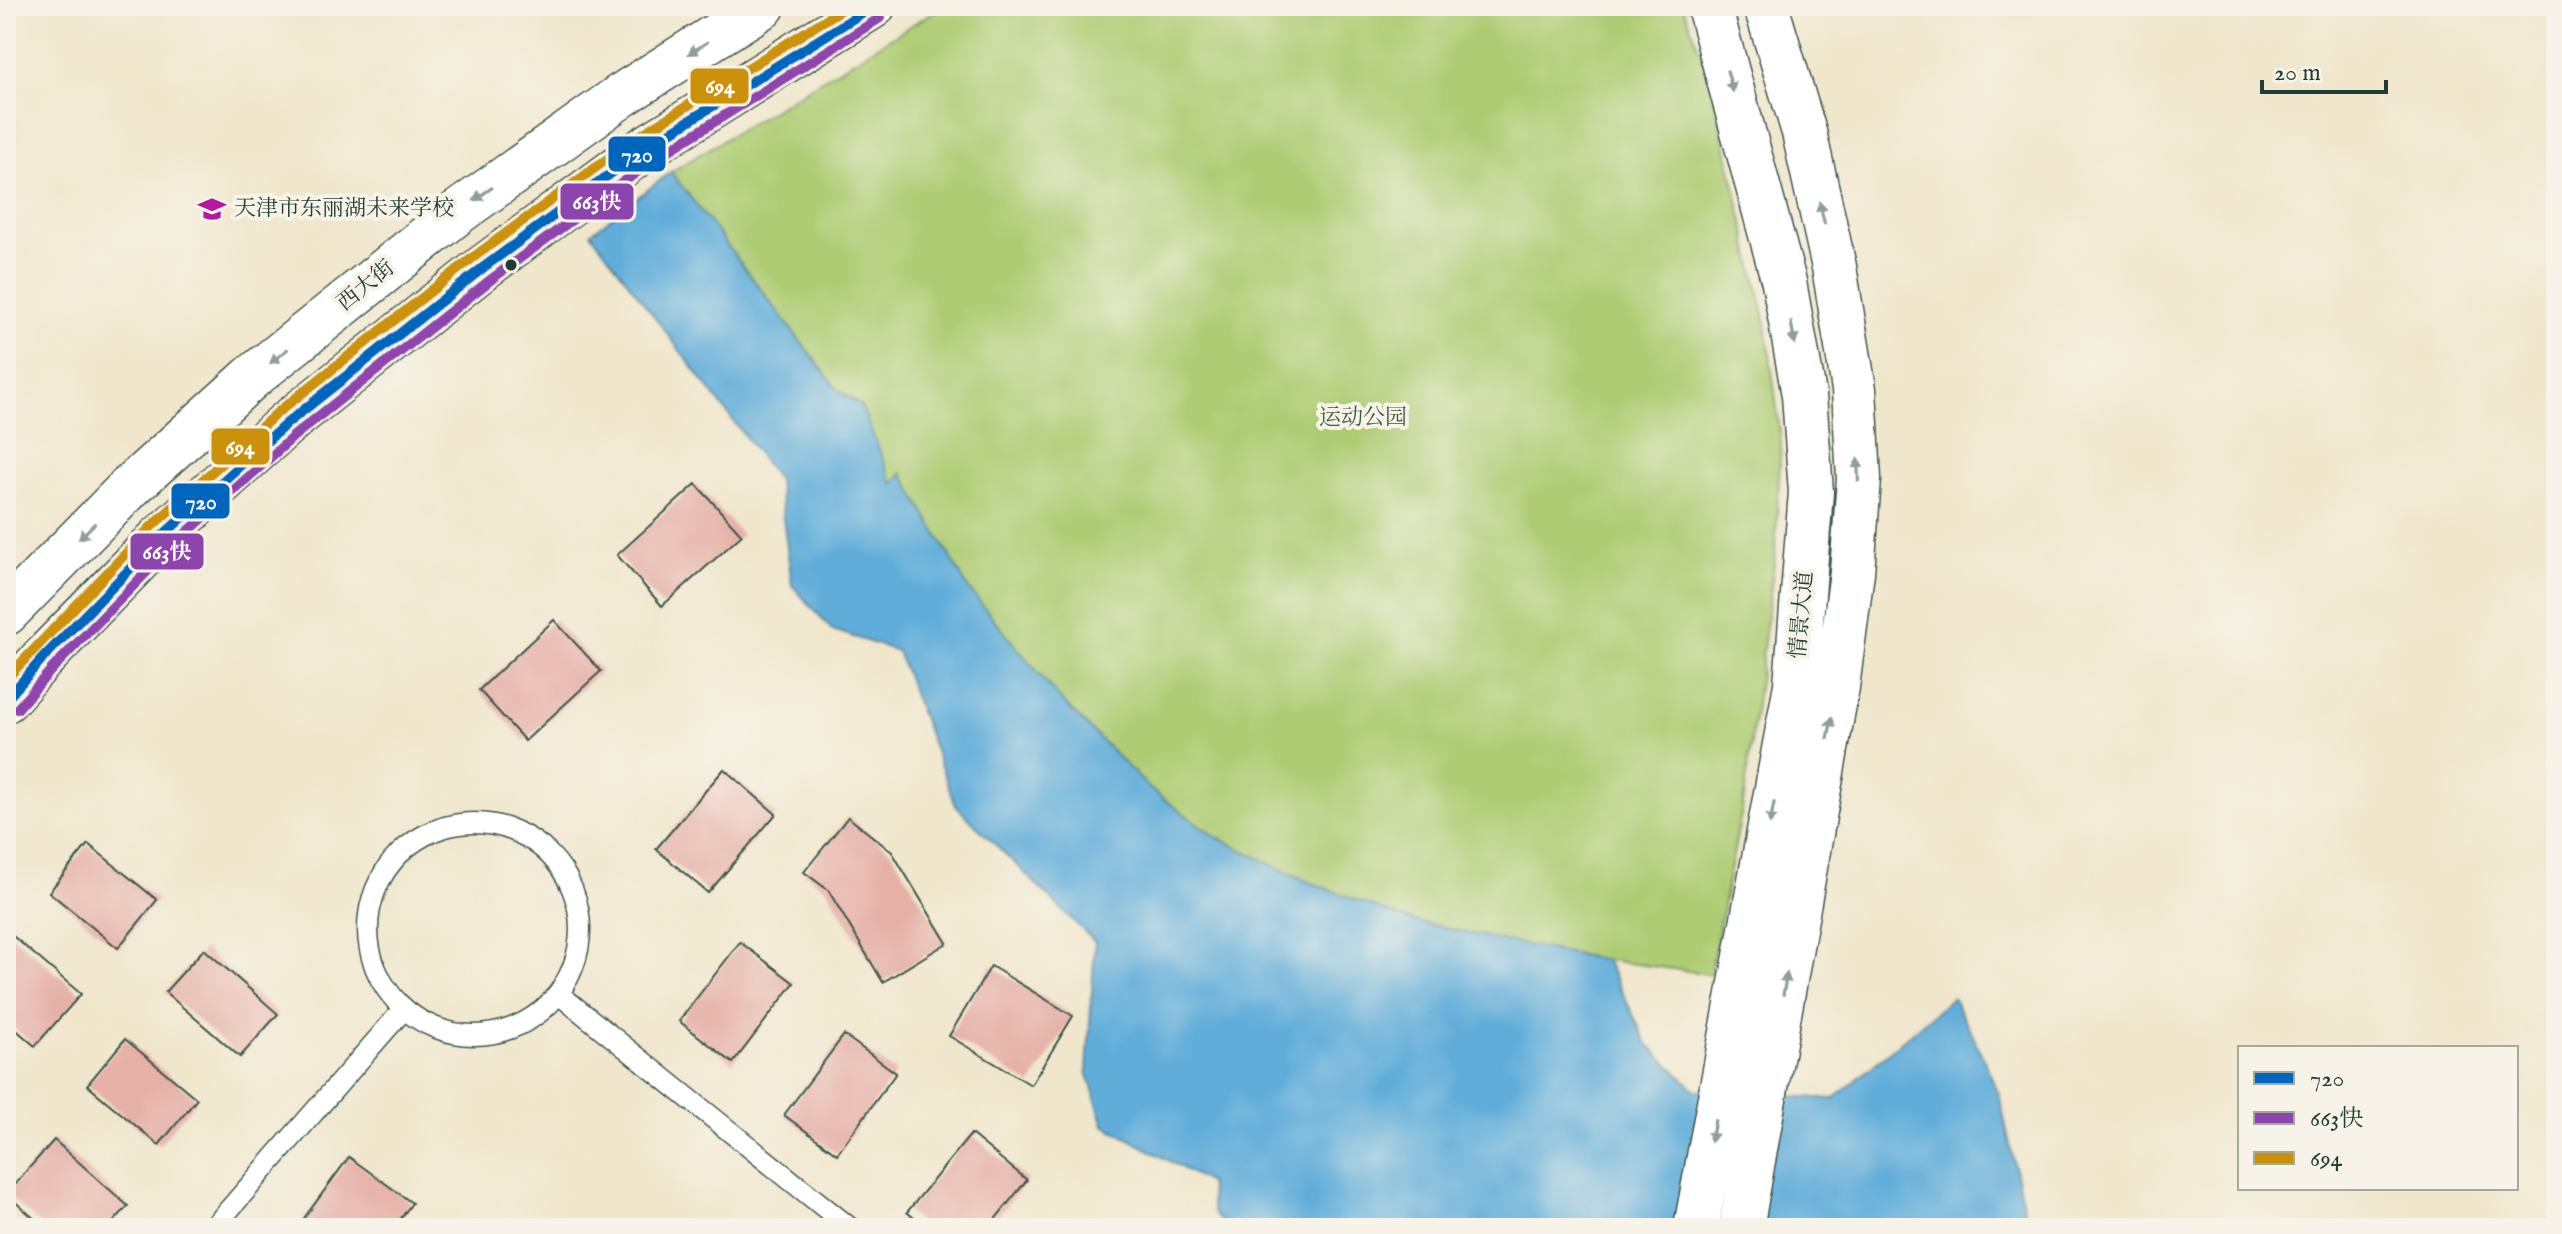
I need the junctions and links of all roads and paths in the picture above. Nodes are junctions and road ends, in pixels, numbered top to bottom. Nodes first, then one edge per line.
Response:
1 (763, 6) edge
2 (873, 6) edge
3 (1709, 6) edge
4 (1766, 6) edge
5 (1854, 389) junction
6 (1804, 395) junction
7 (6, 613) edge
8 (6, 700) edge
9 (560, 995) junction
10 (403, 1010) junction
11 (213, 1228) edge
12 (850, 1228) edge
13 (1696, 1228) edge
14 (1741, 1228) edge

1 -> 7 street, 西大街
2 - 8 street
3 -> 6 street, 情景大道
5 -> 4 street, 情景大道
5 - 6 street
14 -> 5 street, 情景大道
6 -> 13 street, 情景大道
9 - 10 lane
9 - 10 lane
9 - 12 lane
10 - 11 lane

